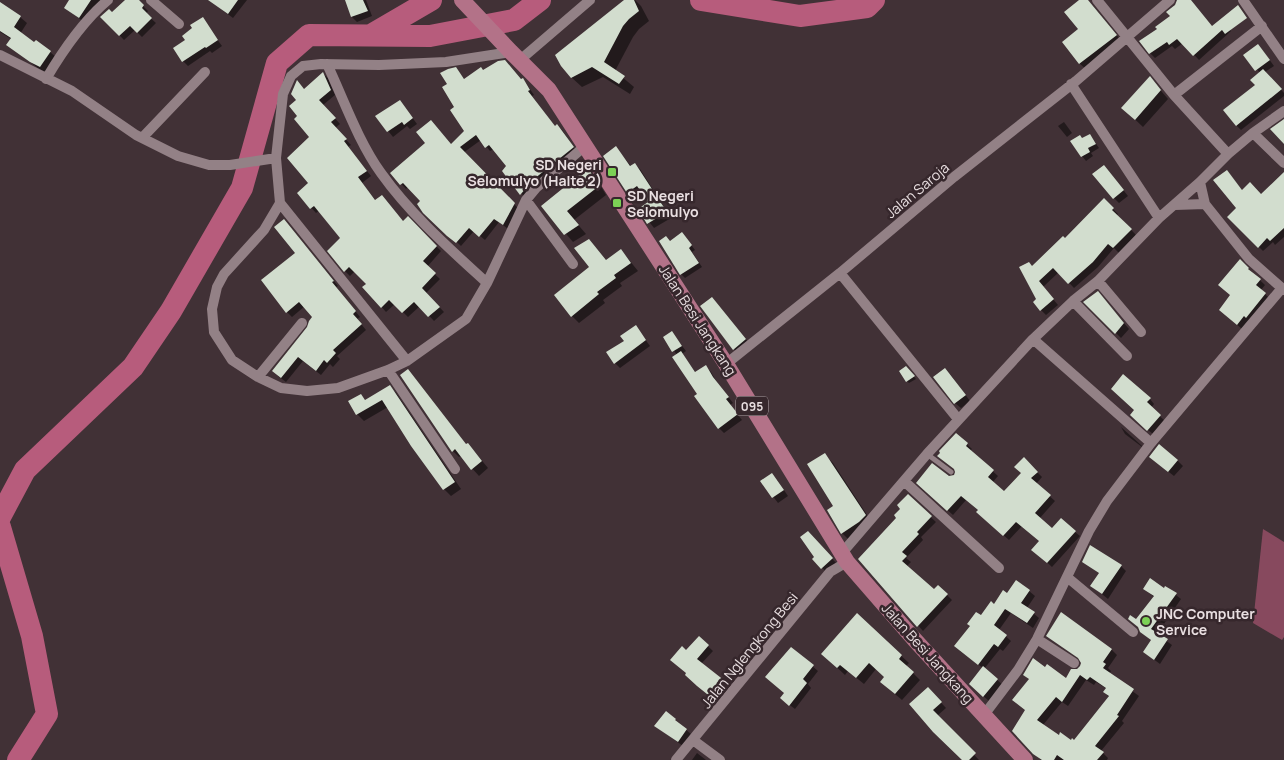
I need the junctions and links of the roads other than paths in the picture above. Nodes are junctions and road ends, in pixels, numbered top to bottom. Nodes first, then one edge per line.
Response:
1 (107, 0) edge
2 (151, 0) edge
3 (462, 0) edge
4 (590, 0) edge
5 (1097, 0) edge
6 (1170, 0) edge
7 (1243, 0) edge
8 (179, 24) dead end
9 (1262, 26) junction
10 (1127, 38) junction
11 (0, 55) edge
12 (515, 56) junction
13 (1284, 59) edge
14 (327, 64) junction
15 (205, 72) dead end
16 (46, 78) junction
17 (1071, 84) junction
18 (1174, 95) junction
19 (1284, 111) edge
20 (1253, 133) junction
21 (142, 138) junction
22 (585, 146) junction
23 (1228, 154) junction
24 (276, 158) junction
25 (1284, 164) edge
26 (1200, 182) junction
27 (526, 200) junction
28 (280, 203) junction
29 (1204, 204) junction
30 (1175, 205) junction
31 (1159, 218) junction
32 (573, 264) dead end
33 (840, 273) junction
34 (1098, 280) junction
35 (487, 284) junction
36 (1283, 289) edge
37 (1073, 301) junction
38 (302, 323) dead end
39 (1141, 332) dead end
40 (1033, 339) junction
41 (1127, 356) dead end
42 (407, 361) junction
43 (726, 364) junction
44 (388, 370) junction
45 (258, 377) junction
46 (958, 419) junction
47 (1151, 443) junction
48 (927, 454) junction
49 (455, 469) dead end
50 (951, 472) dead end
51 (904, 481) junction
52 (845, 557) junction
53 (999, 568) dead end
54 (1067, 577) junction
55 (1133, 632) dead end
56 (1037, 639) junction
57 (1074, 663) dead end
58 (984, 715) junction
59 (693, 740) junction
60 (676, 760) edge
61 (720, 760) edge
62 (1025, 760) edge

1 - 16 street
2 - 8 street
3 - 12 main road, Jalan Besi Jangkang / 095
4 - 12 street
5 - 10 street
6 - 10 street, Jalan Saroja
7 - 9 street
9 - 13 street
9 - 18 street
10 - 17 street, Jalan Saroja
10 - 18 street
11 - 16 street
12 - 14 street
12 - 22 main road, Jalan Besi Jangkang / 095
14 - 24 street
14 - 35 street
15 - 21 street
16 - 21 street
17 - 31 street
17 - 33 street, Jalan Saroja
18 - 23 street
19 - 20 street, Jalan Nglengkong Besi
20 - 23 street, Jalan Nglengkong Besi
20 - 25 street
21 - 24 street
22 - 27 street
22 - 43 main road, Jalan Besi Jangkang / 095
23 - 26 street, Jalan Nglengkong Besi
24 - 28 street
26 - 29 street
26 - 30 street, Jalan Nglengkong Besi
27 - 32 street
27 - 35 street
28 - 42 street
28 - 45 street
29 - 30 street
29 - 36 street
30 - 31 street, Jalan Nglengkong Besi
31 - 34 street, Jalan Nglengkong Besi
33 - 43 street, Jalan Saroja
33 - 46 street
34 - 37 street, Jalan Nglengkong Besi
34 - 39 street
35 - 42 street
36 - 47 street
37 - 40 street, Jalan Nglengkong Besi
37 - 41 street
38 - 45 street
40 - 46 street, Jalan Nglengkong Besi
40 - 47 street
42 - 44 street
43 - 52 main road, Jalan Besi Jangkang / 095
44 - 45 street
44 - 49 street
46 - 48 street, Jalan Nglengkong Besi
47 - 54 street
48 - 50 lane
48 - 51 street, Jalan Nglengkong Besi
51 - 52 street, Jalan Nglengkong Besi
51 - 53 street
52 - 58 main road, Jalan Besi Jangkang / 095
52 - 59 street, Jalan Nglengkong Besi
54 - 55 street
54 - 56 street
56 - 57 street
56 - 58 street
58 - 62 main road, Jalan Besi Jangkang / 095
59 - 60 street, Jalan Nglengkong Besi
59 - 61 street

